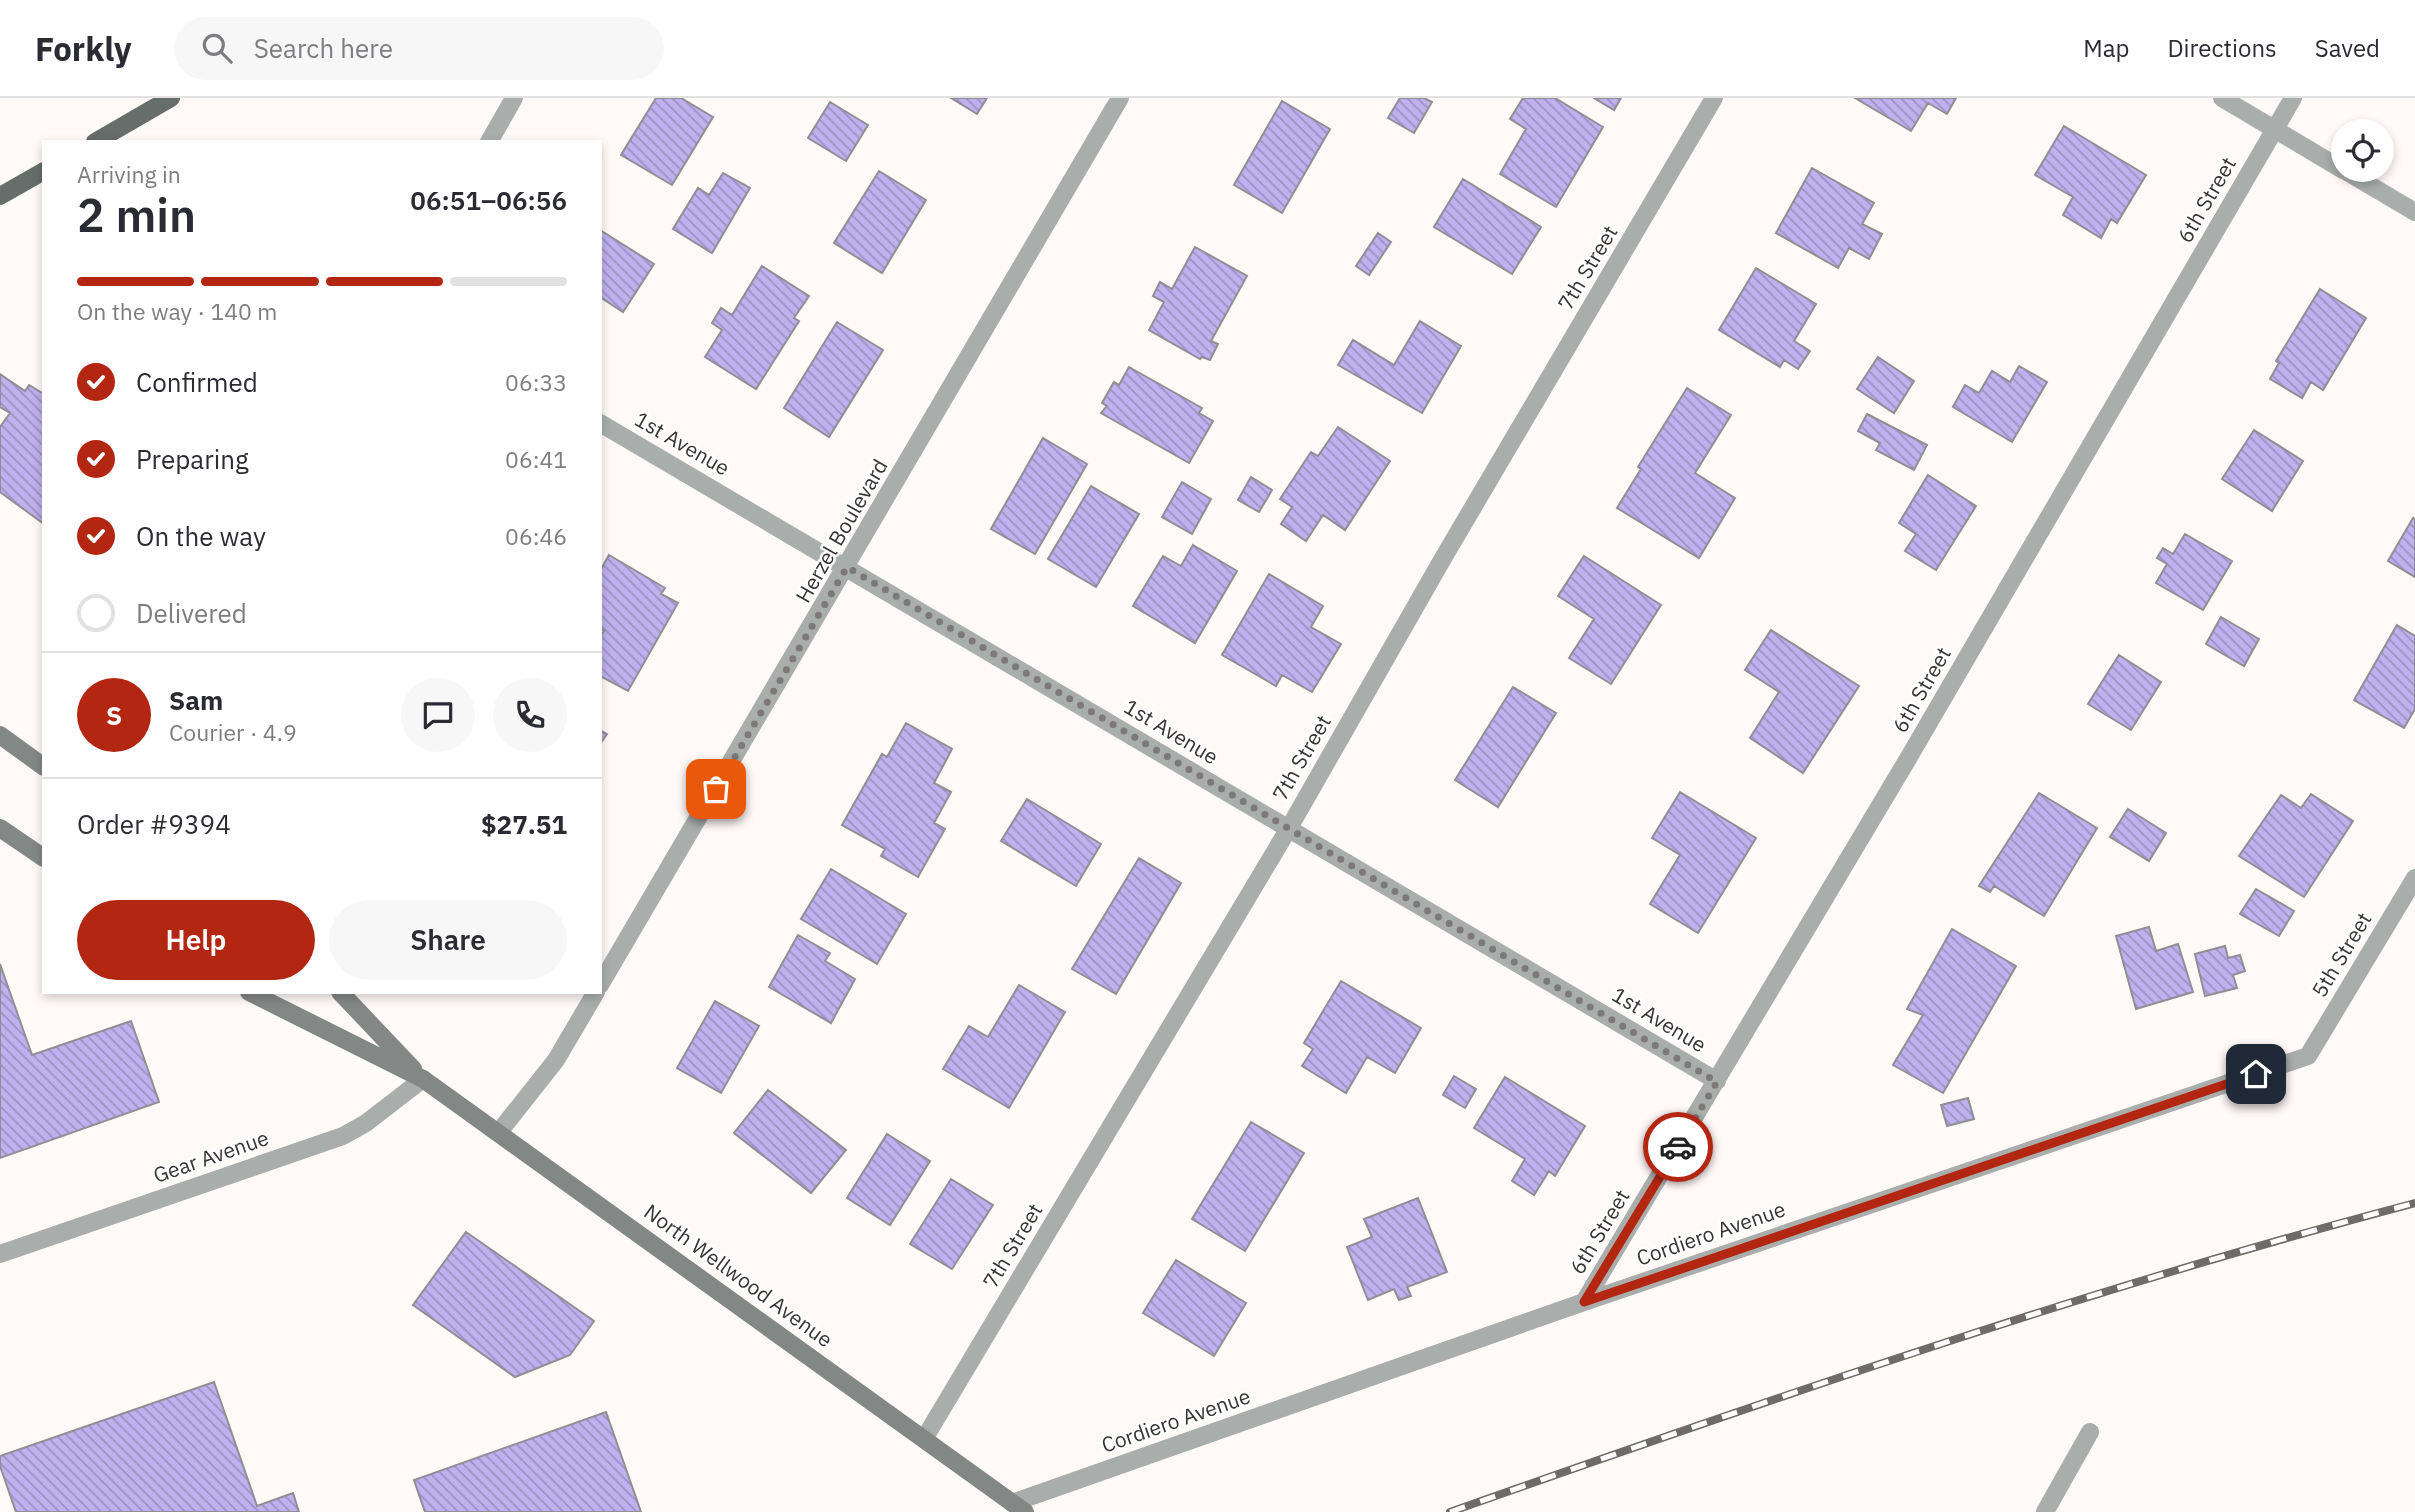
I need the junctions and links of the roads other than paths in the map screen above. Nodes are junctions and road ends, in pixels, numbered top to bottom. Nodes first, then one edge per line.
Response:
1 (171, 98) edge
2 (514, 98) edge
3 (1120, 98) edge
4 (1714, 98) edge
5 (2222, 98) edge
6 (2293, 98) edge
7 (2275, 129) junction
8 (98, 140) edge
9 (490, 140) edge
10 (2331, 163) edge
11 (42, 172) edge
12 (2364, 182) edge
13 (0, 196) edge
14 (2415, 212) edge
15 (602, 424) edge
16 (847, 567) junction
17 (0, 735) edge
18 (42, 766) edge
19 (0, 828) edge
20 (1289, 828) junction
21 (42, 857) edge
22 (2415, 878) edge
23 (602, 982) edge
24 (253, 994) edge
25 (342, 994) edge
26 (595, 994) edge
27 (2308, 1056) joint
28 (423, 1079) junction
29 (1717, 1082) junction
30 (499, 1132) junction
31 (0, 1254) edge
32 (1584, 1302) junction
33 (2090, 1432) dead end
34 (924, 1438) junction
35 (1018, 1508) edge
36 (2045, 1512) edge

1 - 8 main road
2 - 9 street
3 - 16 street, Herzel Boulevard
4 - 20 street, 7th Street
5 - 7 street
6 - 7 street, 6th Street
7 - 10 street
7 - 29 street, 6th Street
11 - 13 main road
12 - 14 street
15 - 16 street, 1st Avenue
16 - 20 street, 1st Avenue
16 - 23 street, Herzel Boulevard
17 - 18 main road
19 - 21 main road
20 - 29 street, 1st Avenue
20 - 34 street, 7th Street
22 - 27 street, 5th Street
24 - 28 main road, North Wellwood Avenue
25 - 28 main road, North Wellwood Avenue
26 - 30 street
27 - 32 street, Cordiero Avenue
28 - 30 main road, North Wellwood Avenue
28 - 31 street, Gear Avenue
29 - 32 street, 6th Street
30 - 34 main road, North Wellwood Avenue
32 - 35 street, Cordiero Avenue
33 - 36 street
34 - 35 main road, North Wellwood Avenue

